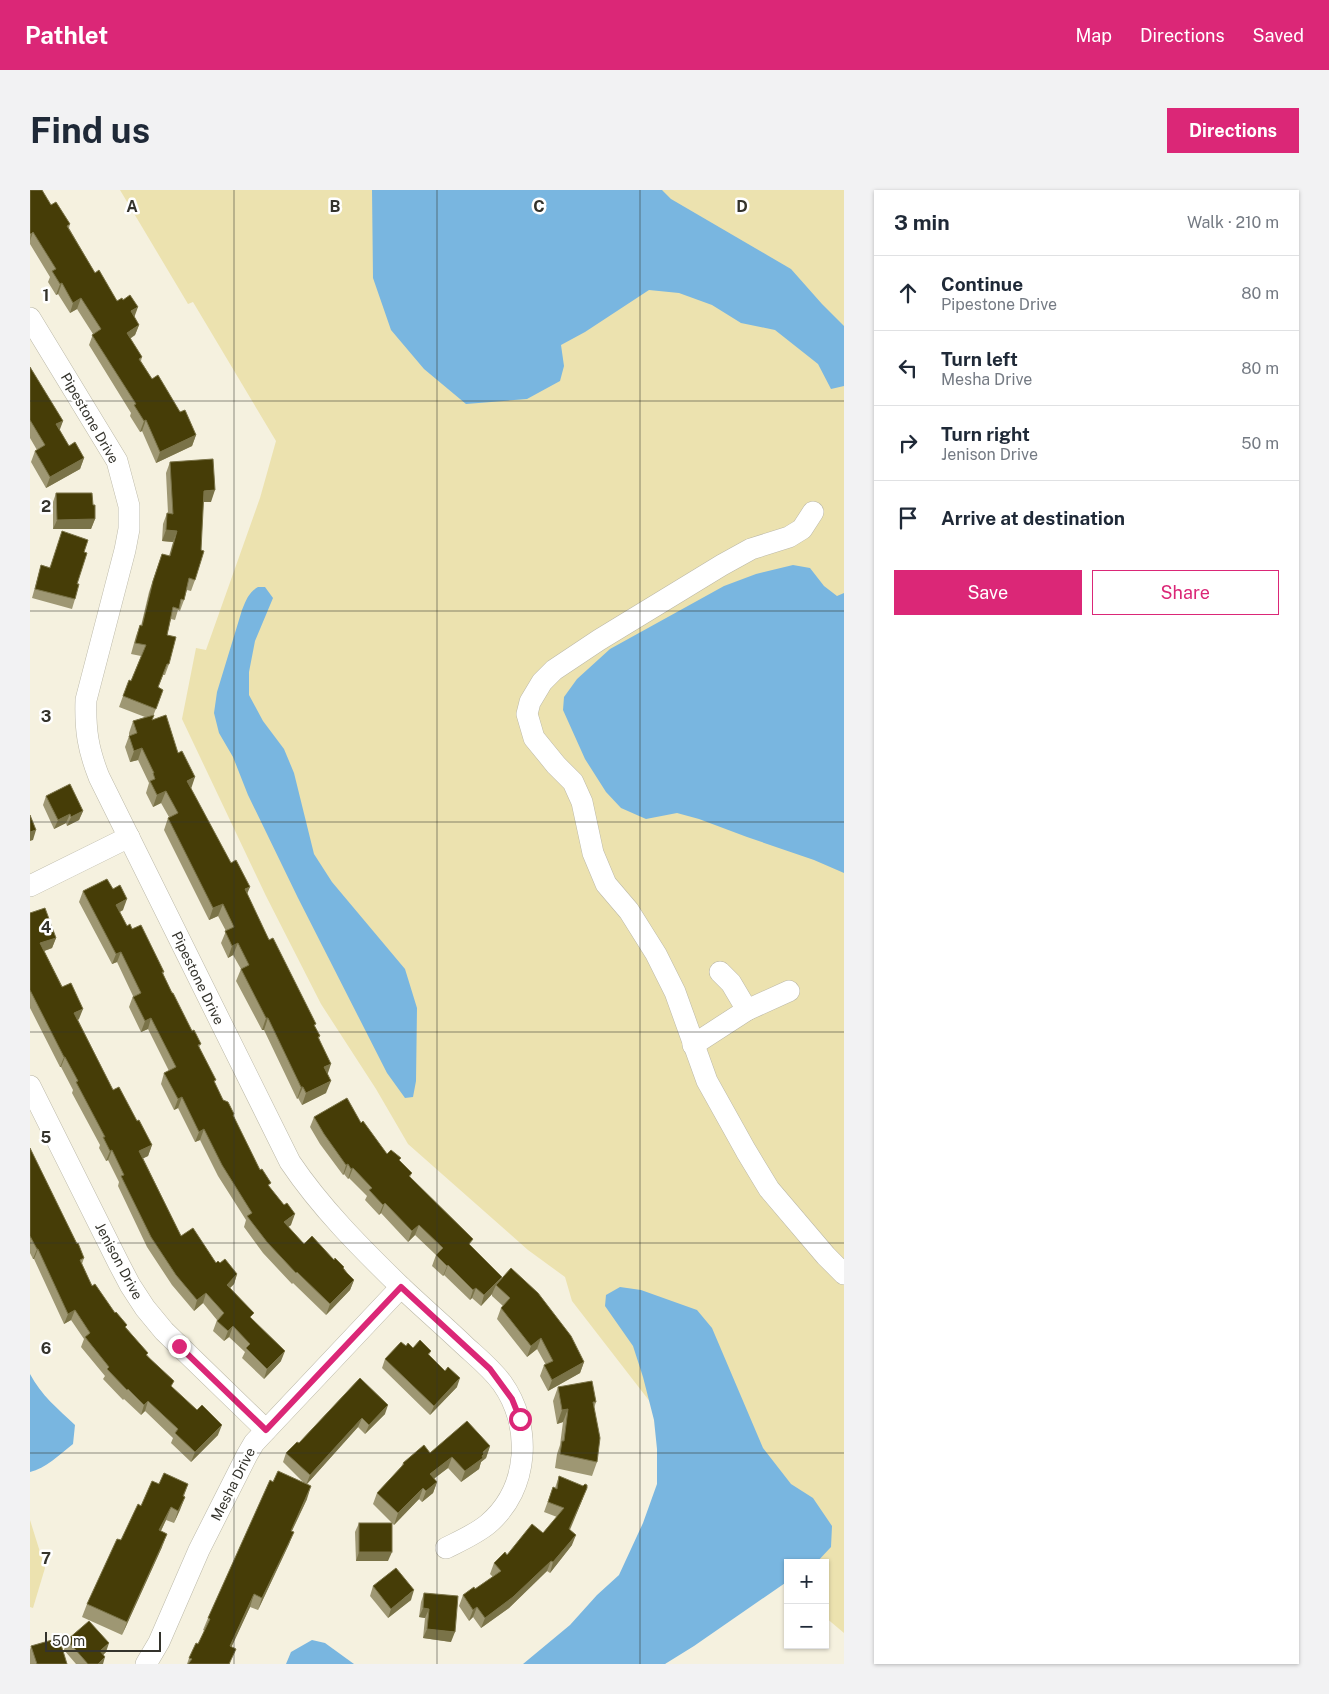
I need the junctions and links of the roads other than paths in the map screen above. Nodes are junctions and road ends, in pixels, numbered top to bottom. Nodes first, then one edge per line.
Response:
1 (30, 318) edge
2 (813, 512) dead end
3 (129, 837) junction
4 (30, 886) edge
5 (720, 972) dead end
6 (789, 991) dead end
7 (747, 1010) junction
8 (693, 1044) junction
9 (30, 1086) edge
10 (844, 1274) edge
11 (401, 1287) junction
12 (266, 1430) junction
13 (446, 1548) dead end
14 (146, 1664) edge

1 - 3 street, Pipestone Drive
2 - 8 street
3 - 4 street
3 - 11 street, Pipestone Drive
5 - 7 street
6 - 7 street
7 - 8 street
8 - 10 street
9 - 12 street, Jenison Drive
11 - 12 street, Mesha Drive
11 - 13 street, Pipestone Drive
12 - 14 street, Mesha Drive

